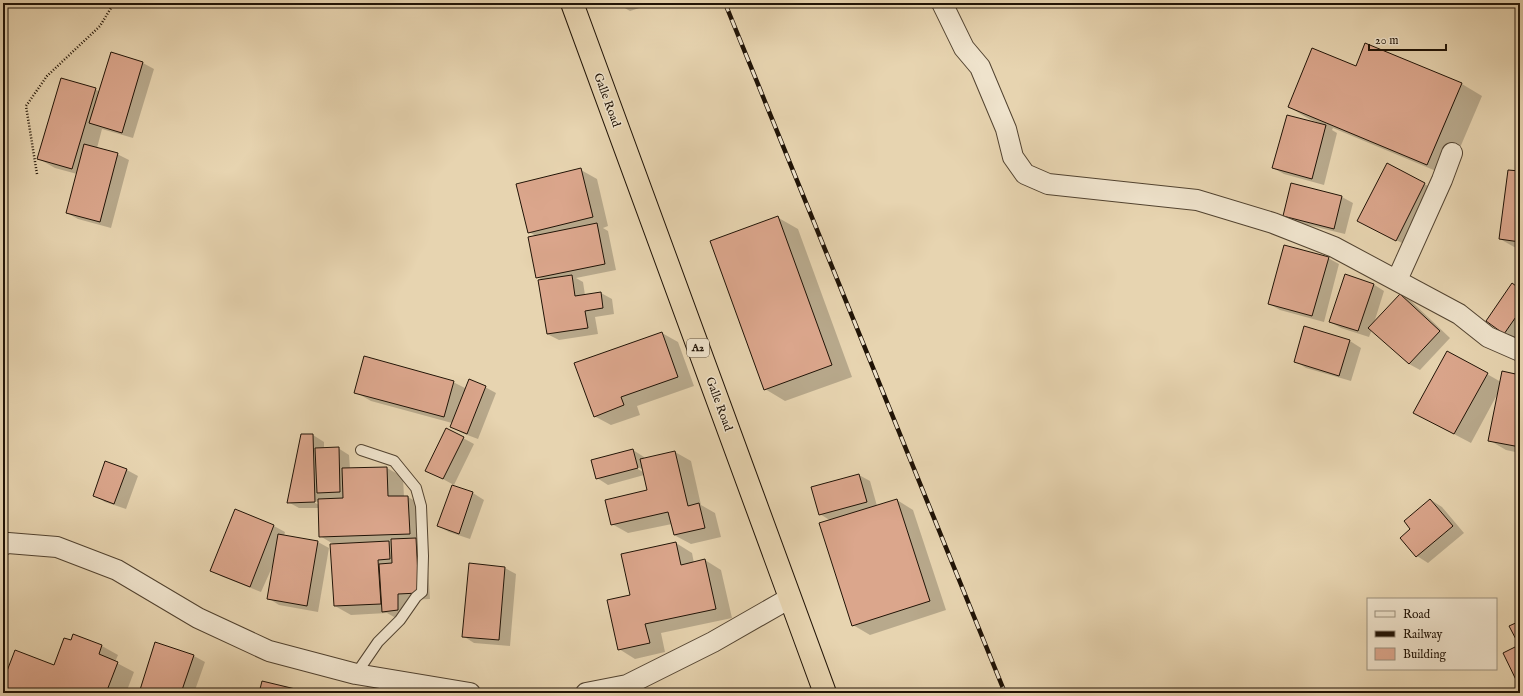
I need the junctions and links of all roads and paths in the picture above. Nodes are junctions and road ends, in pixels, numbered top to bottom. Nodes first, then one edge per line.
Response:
1 (114, 3) edge
2 (572, 3) edge
3 (942, 3) edge
4 (1452, 153) dead end
5 (37, 174) dead end
6 (1397, 280) junction
7 (1520, 351) edge
8 (361, 450) dead end
9 (3, 545) edge
10 (790, 598) junction
11 (356, 674) junction
12 (470, 693) edge
13 (586, 693) edge
14 (825, 693) edge

1 - 5 path
2 - 10 highway, Galle Road / A2
3 - 6 street
4 - 6 street
6 - 7 street
8 - 11 lane
9 - 11 street
10 - 13 street
10 - 14 highway, Galle Road / A2
11 - 12 street

